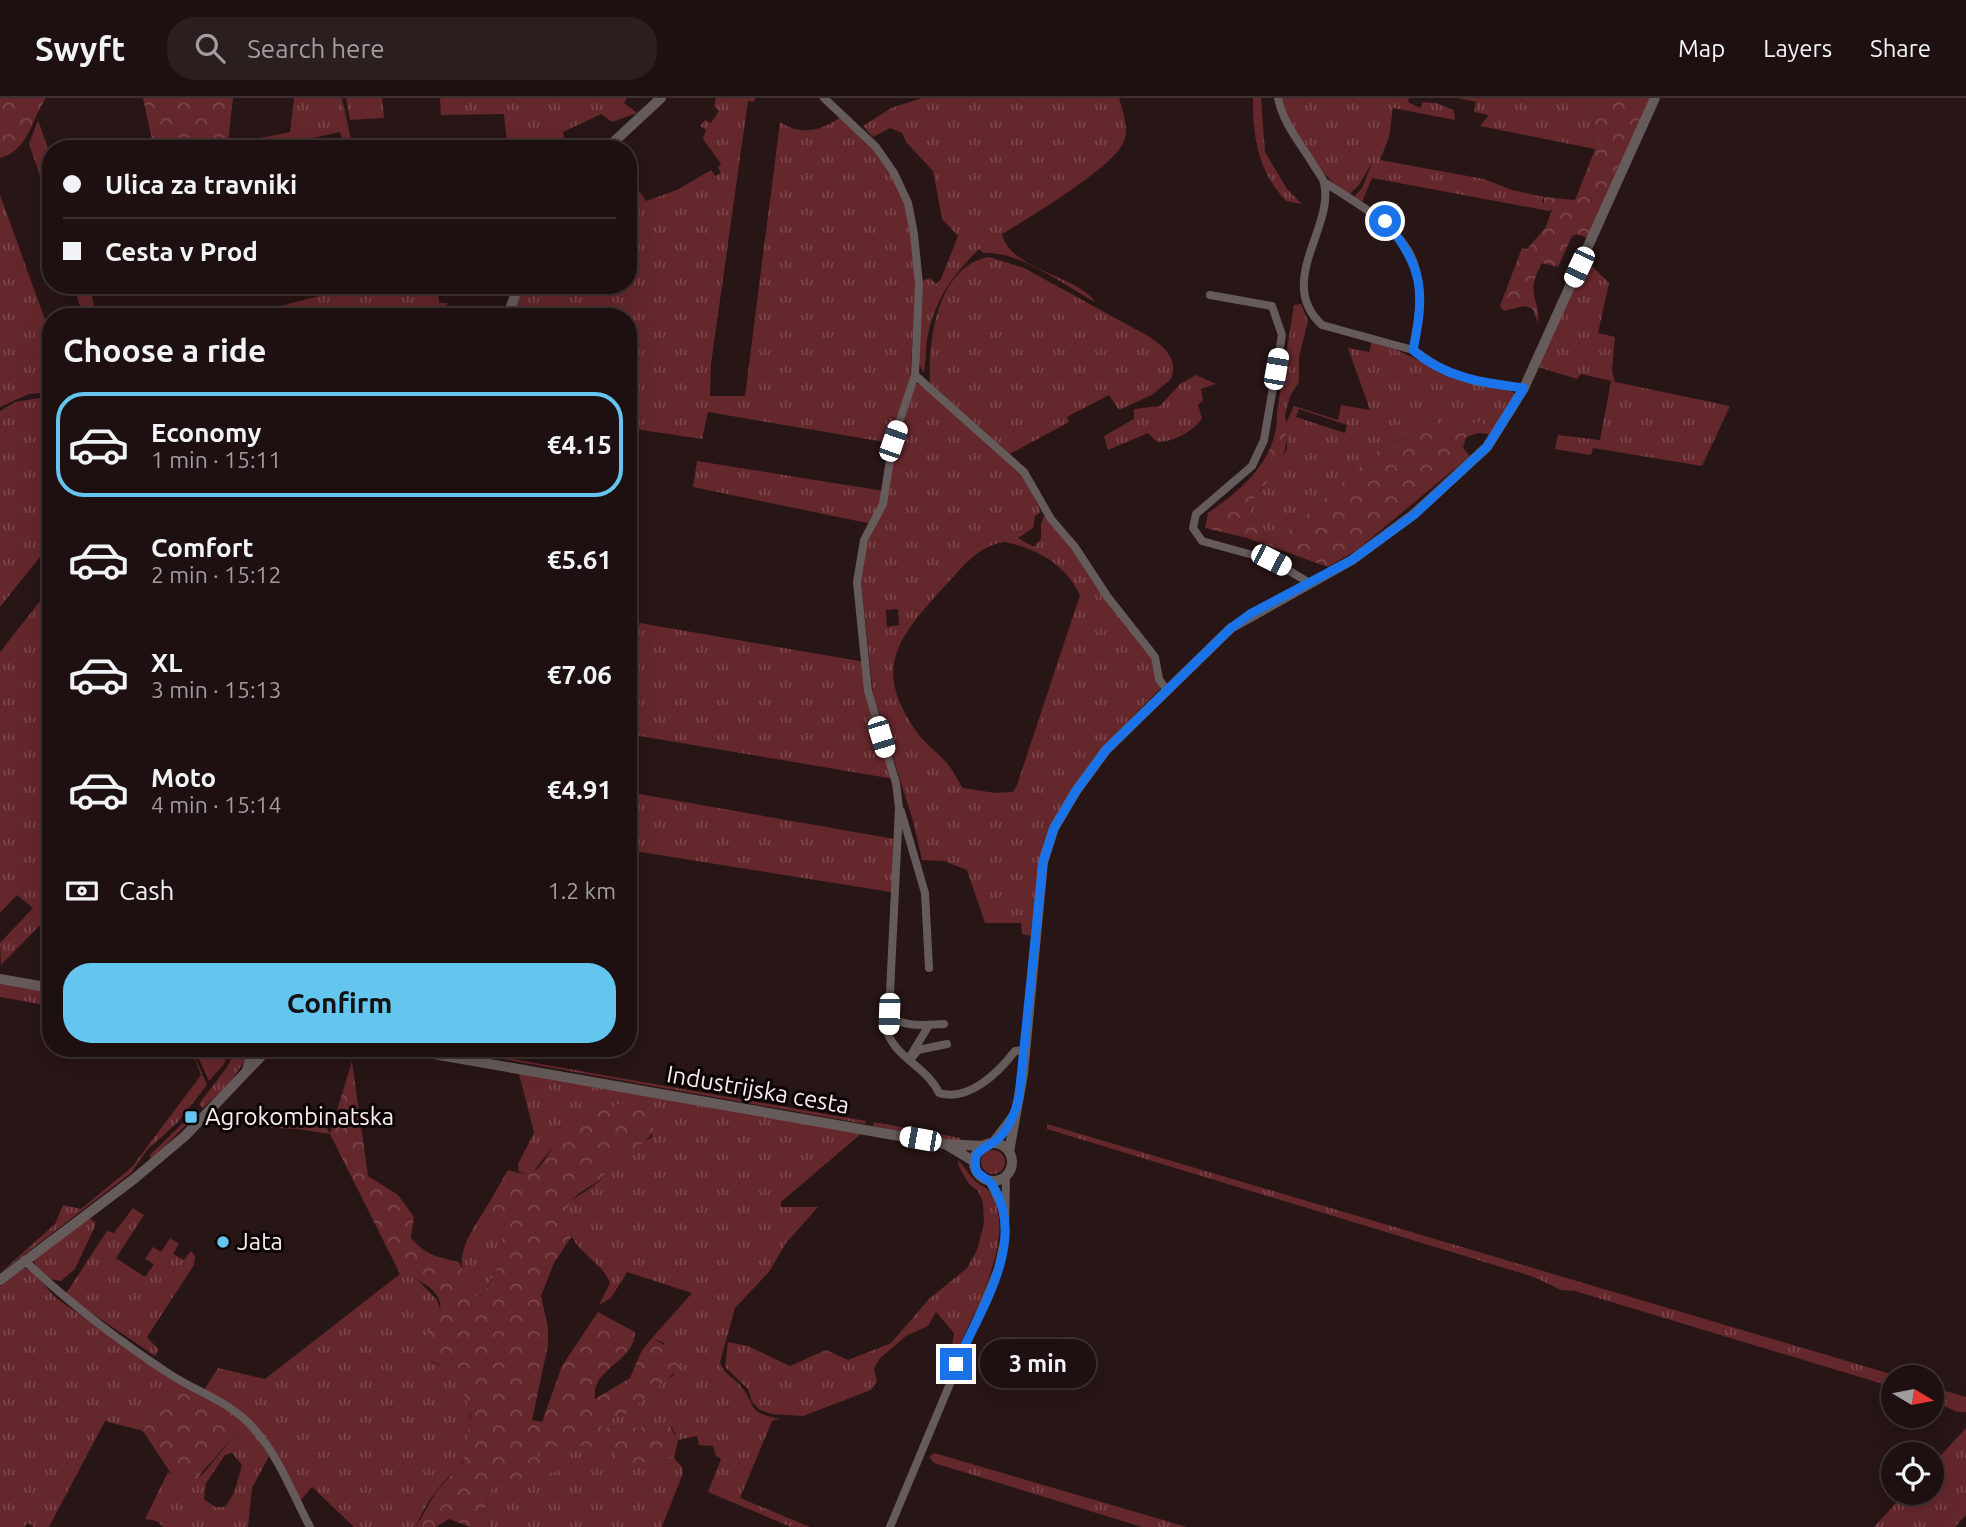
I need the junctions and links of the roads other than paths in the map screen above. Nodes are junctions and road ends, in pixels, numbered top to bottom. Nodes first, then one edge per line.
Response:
1 (661, 98) edge
2 (824, 98) edge
3 (1278, 98) edge
4 (1655, 98) edge
5 (616, 140) edge
6 (1324, 182) junction
7 (1210, 295) dead end
8 (1413, 350) junction
9 (915, 375) junction
10 (1524, 388) junction
11 (1308, 582) junction
12 (1166, 689) junction
13 (900, 808) junction
14 (929, 968) dead end
15 (0, 979) edge
16 (42, 986) edge
17 (889, 1014) junction
18 (944, 1024) dead end
19 (929, 1025) junction
20 (947, 1044) dead end
21 (1024, 1050) junction
22 (251, 1057) edge
23 (260, 1057) edge
24 (450, 1057) edge
25 (910, 1060) junction
26 (247, 1070) junction
27 (1015, 1113) junction
28 (945, 1144) junction
29 (988, 1145) junction
30 (1009, 1152) junction
31 (975, 1162) junction
32 (1006, 1175) junction
33 (989, 1180) junction
34 (1005, 1213) junction
35 (24, 1260) junction
36 (0, 1280) edge
37 (310, 1527) edge
38 (890, 1527) edge

1 - 5 street
2 - 9 street
3 - 6 street
4 - 10 street
6 - 8 street
6 - 8 street
7 - 11 street
8 - 10 street
9 - 12 street
9 - 13 street
10 - 11 street
11 - 12 street
12 - 21 street
13 - 14 street
13 - 17 street
15 - 16 street
17 - 19 street
17 - 25 street
18 - 19 street
19 - 25 street
20 - 25 street
21 - 25 street
21 - 27 street
22 - 26 street
23 - 26 street
24 - 28 street, Industrijska cesta
26 - 35 street
27 - 29 street
27 - 30 street
28 - 29 street, Industrijska cesta
28 - 31 street, Industrijska cesta
29 - 30 street
29 - 31 street
30 - 32 street
31 - 33 street
32 - 33 street
32 - 34 street
33 - 34 street
34 - 38 street
35 - 36 street
35 - 37 street

